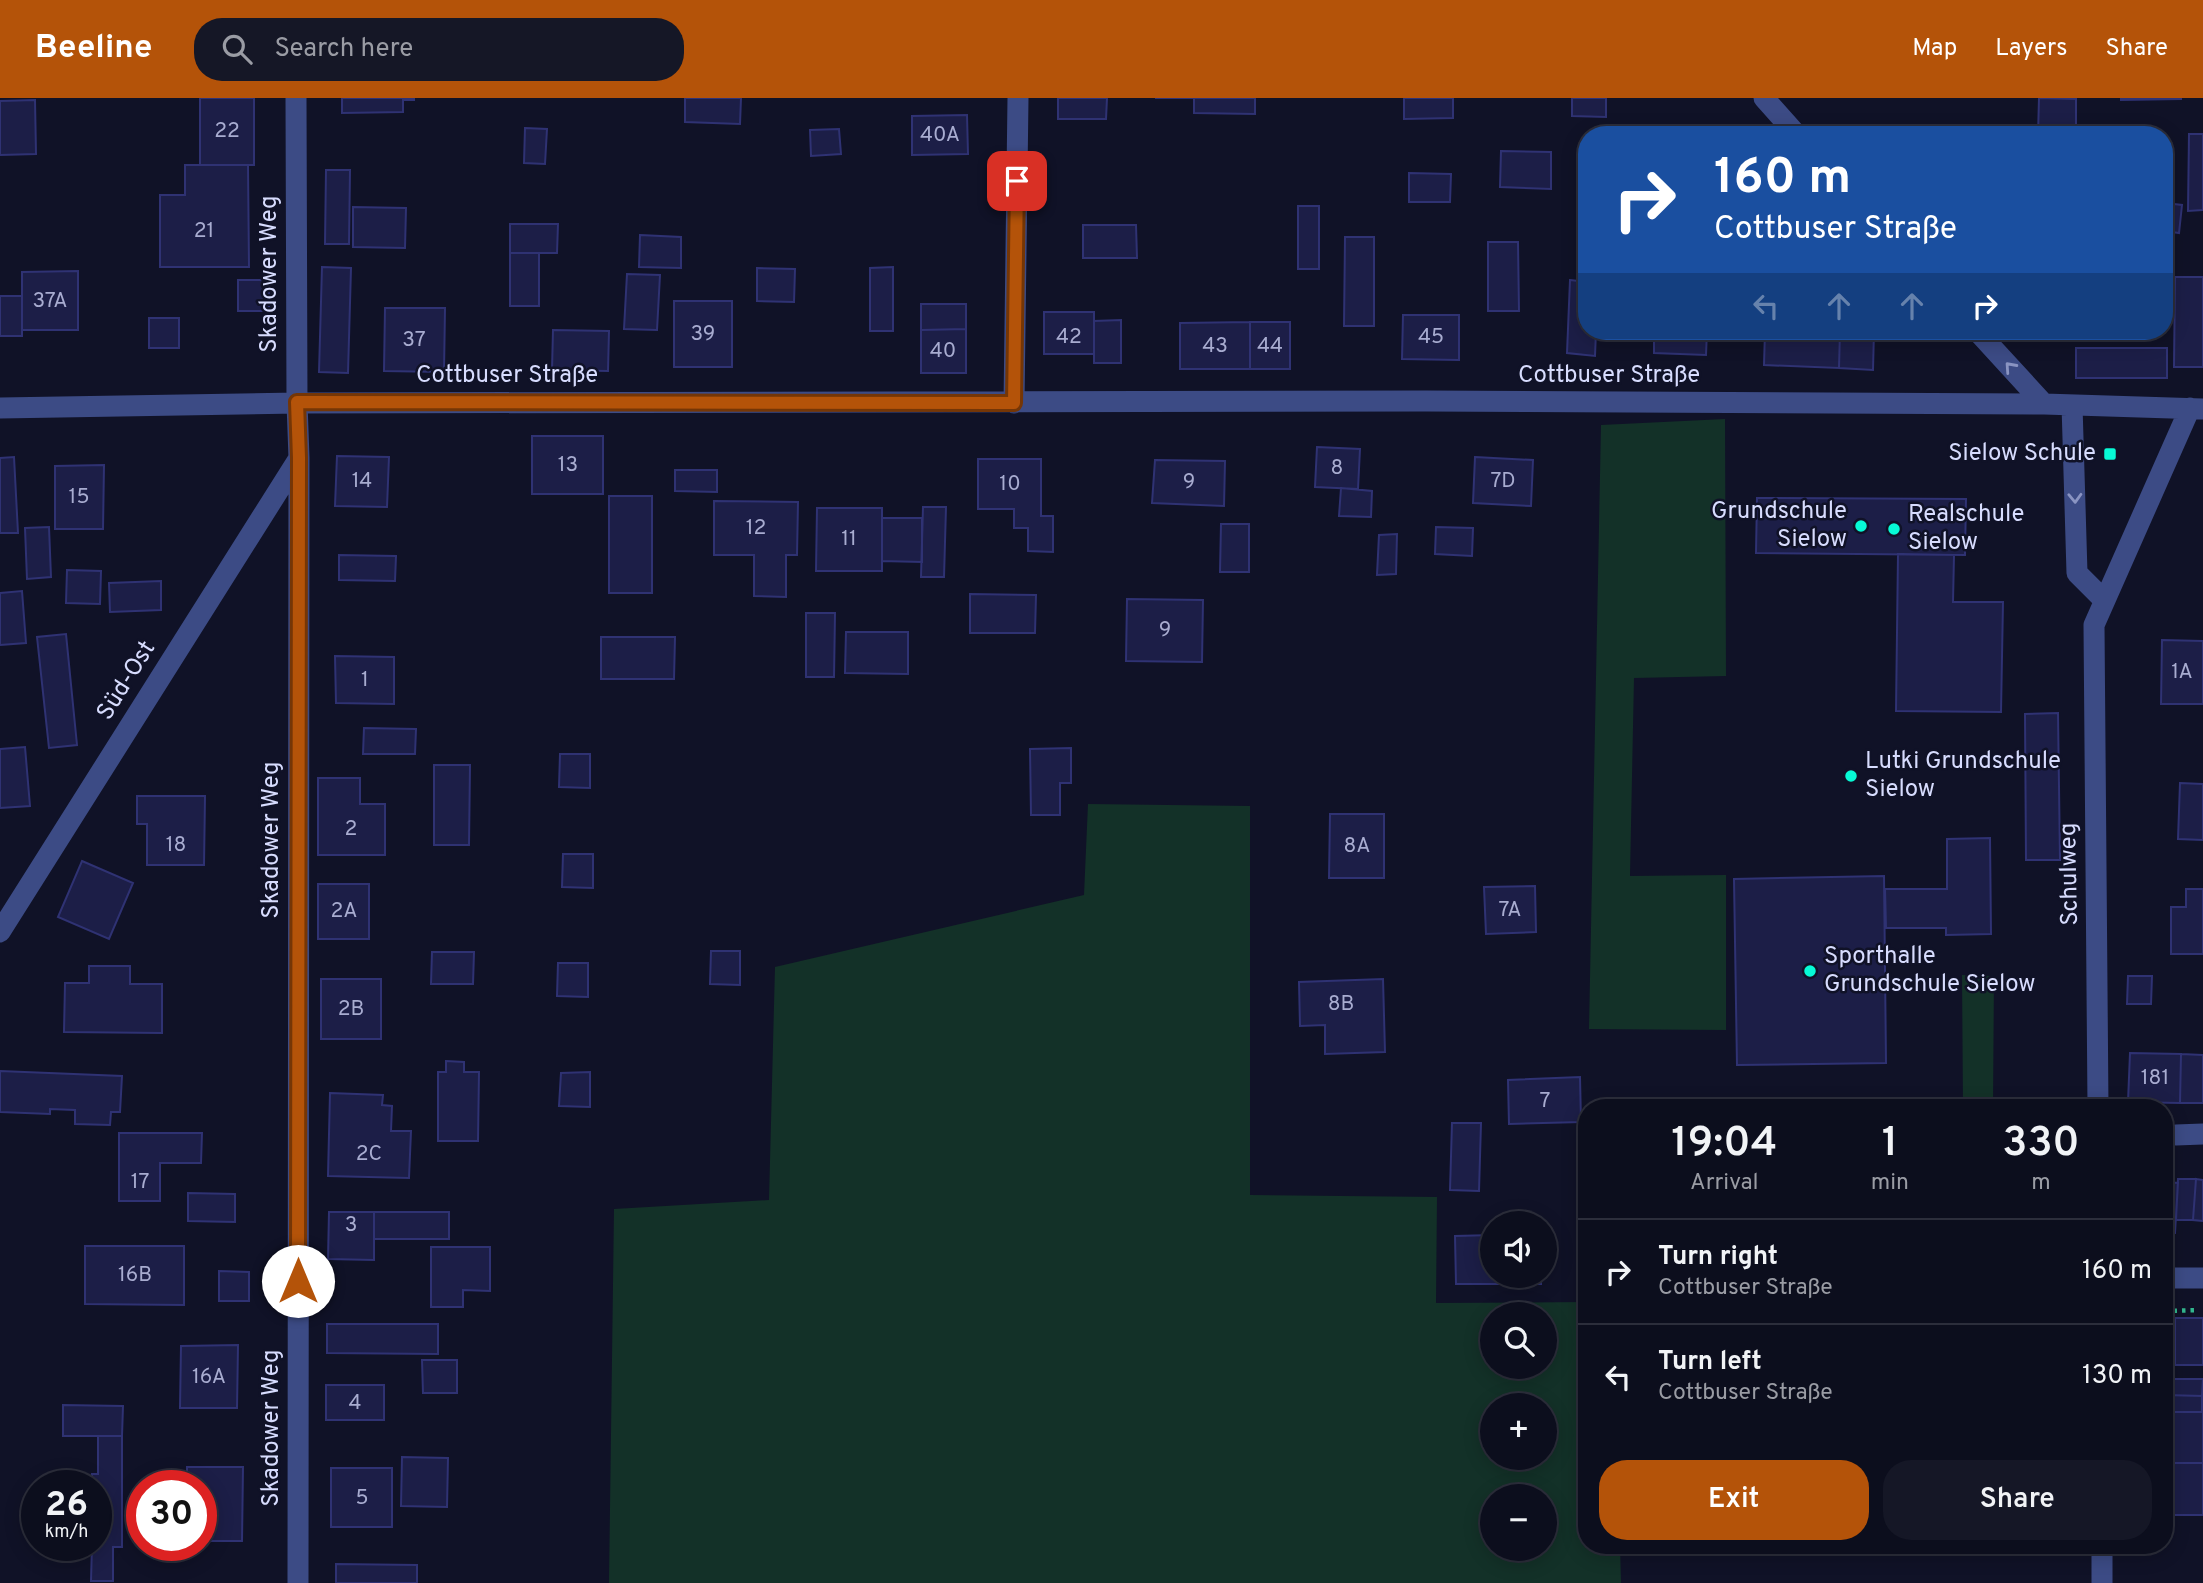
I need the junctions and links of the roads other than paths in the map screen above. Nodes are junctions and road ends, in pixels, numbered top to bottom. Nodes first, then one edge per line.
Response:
1 (296, 98) edge
2 (1018, 98) edge
3 (1764, 98) edge
4 (1789, 126) edge
5 (1985, 340) edge
6 (297, 402) junction
7 (1014, 403) junction
8 (2044, 404) junction
9 (2072, 405) junction
10 (0, 408) edge
11 (2197, 408) edge
12 (299, 458) junction
13 (2104, 600) junction
14 (0, 932) edge
15 (2098, 1099) edge
16 (2203, 1134) edge
17 (2176, 1135) dead end
18 (2173, 1278) edge
19 (2203, 1278) edge
20 (2102, 1554) edge
21 (298, 1583) edge
22 (2102, 1583) edge

1 - 6 street, Skadower Weg
2 - 7 street
3 - 4 street
8 -> 5 street
6 - 7 street, Cottbuser Straße
6 - 10 street, Cottbuser Straße
6 - 12 street, Skadower Weg
7 - 8 street, Cottbuser Straße
8 - 9 street, Cottbuser Straße
9 - 11 street, Cottbuser Straße
9 -> 13 street
11 - 13 street, Schulweg
12 - 14 street, Süd-Ost
12 - 21 street, Skadower Weg
13 - 15 street, Schulweg
16 - 17 street
18 - 19 street
20 - 22 street

